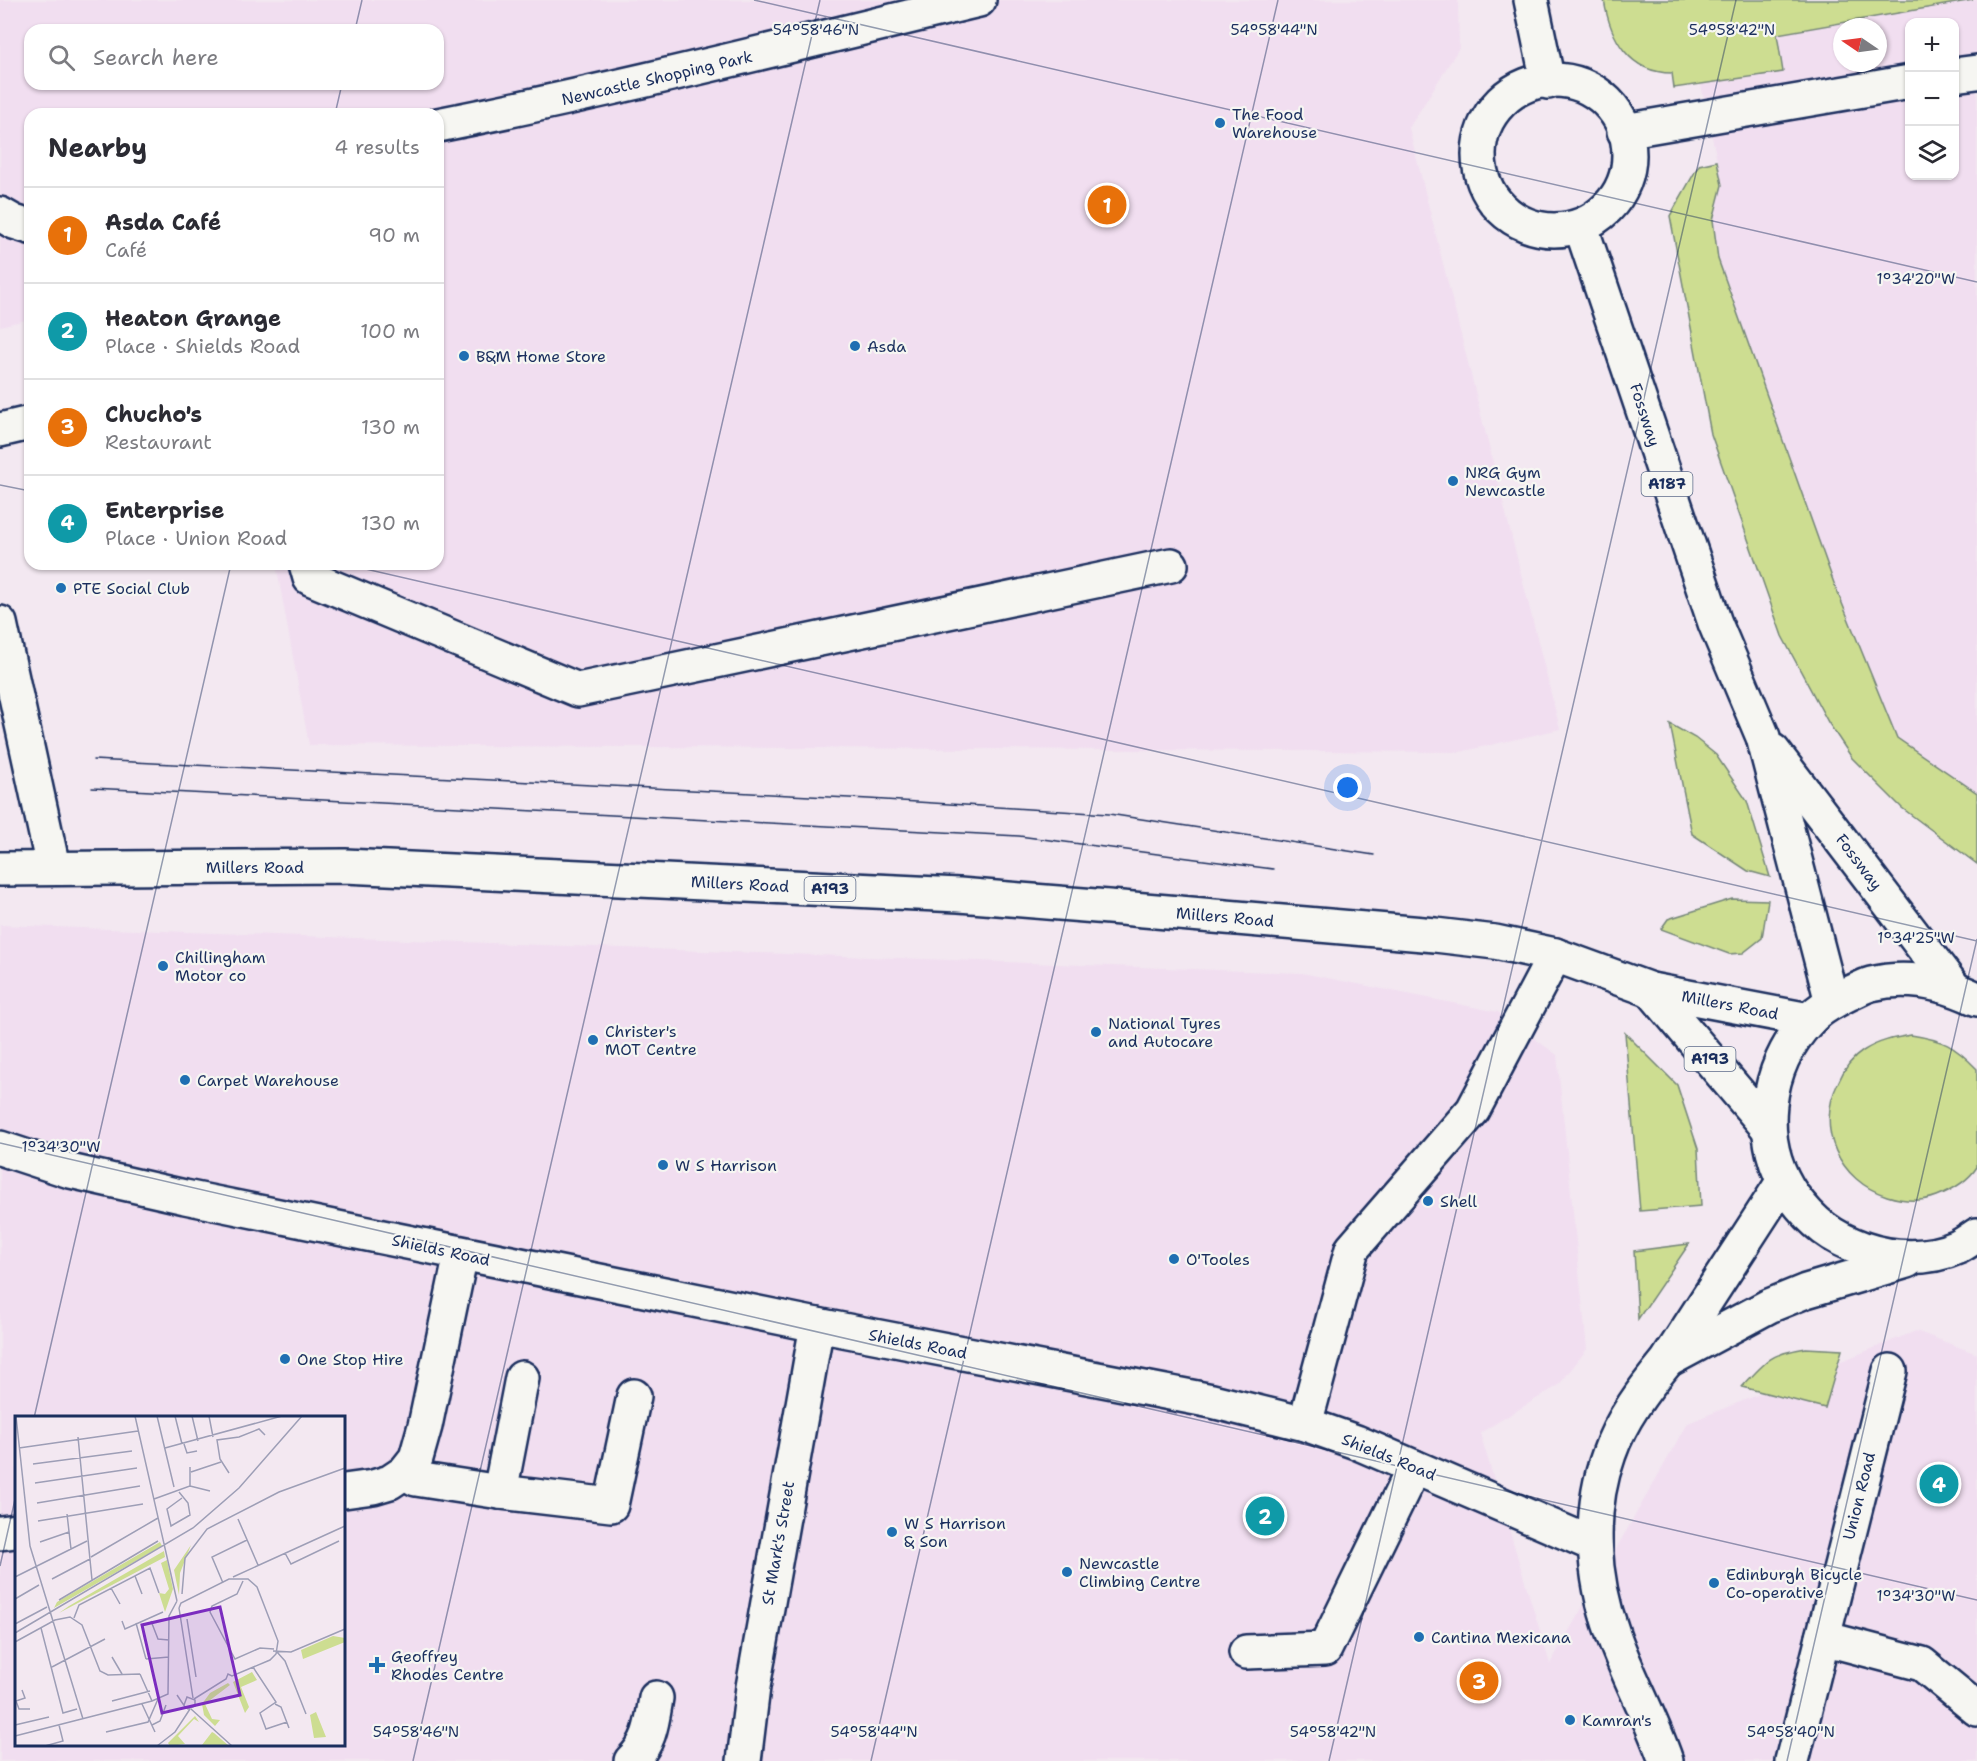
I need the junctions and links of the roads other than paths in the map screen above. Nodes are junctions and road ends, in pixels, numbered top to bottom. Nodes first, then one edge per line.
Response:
1 (979, 0) edge
2 (1531, 0) edge
3 (1977, 72) edge
4 (1959, 74) edge
5 (1548, 82) junction
6 (1905, 83) edge
7 (444, 124) edge
8 (1624, 131) junction
9 (0, 214) edge
10 (24, 225) edge
11 (1581, 227) junction
12 (24, 424) edge
13 (0, 430) edge
14 (1171, 565) dead end
15 (308, 570) edge
16 (0, 623) edge
17 (1763, 737) junction
18 (52, 867) junction
19 (0, 869) edge
20 (1555, 955) junction
21 (1651, 990) junction
22 (1965, 994) edge
23 (1820, 1011) junction
24 (1768, 1128) junction
25 (0, 1148) edge
26 (1783, 1182) junction
27 (1970, 1246) edge
28 (461, 1254) junction
29 (1926, 1256) junction
30 (818, 1325) junction
31 (1667, 1360) junction
32 (1890, 1371) dead end
33 (522, 1378) dead end
34 (634, 1396) dead end
35 (1305, 1424) junction
36 (1414, 1467) junction
37 (405, 1472) junction
38 (345, 1491) edge
39 (500, 1492) junction
40 (15, 1531) edge
41 (0, 1533) edge
42 (1595, 1545) junction
43 (1823, 1638) junction
44 (1246, 1652) dead end
45 (656, 1698) dead end
46 (1977, 1709) edge
47 (632, 1761) edge
48 (744, 1761) edge
49 (1666, 1761) edge
50 (1792, 1761) edge

1 - 7 main road, Newcastle Shopping Park
2 - 5 main road
3 - 4 main road
5 - 8 main road
5 - 11 main road
6 - 8 main road
8 - 11 main road
9 - 10 main road
11 - 17 main road, Fossway / A187
12 - 13 main road
14 - 15 main road
16 - 18 main road
17 - 22 main road, Fossway / A187
17 - 23 main road, Fossway / A187
18 - 19 main road, Millers Road / A193
18 - 20 main road, Millers Road / A193
20 - 21 main road, Millers Road / A193
20 - 35 main road
21 - 23 main road, Millers Road / A193
21 - 24 main road, Millers Road / A193
22 - 23 main road, A193
23 - 24 main road, A193
24 - 26 main road, A193
25 - 28 main road, Shields Road
26 - 29 main road, A193
26 - 31 main road
27 - 29 main road, A193
28 - 30 main road, Shields Road
28 - 37 main road
29 - 31 main road
30 - 35 main road, Shields Road
30 - 48 main road, St Mark's Street
31 - 42 main road
32 - 43 main road, Union Road
33 - 39 main road
34 - 39 main road
35 - 36 main road, Shields Road
36 - 42 main road, Shields Road
36 - 44 main road
37 - 38 main road
37 - 39 main road
40 - 41 main road
42 - 49 main road
43 - 46 main road
43 - 50 main road, Union Road
45 - 47 main road

